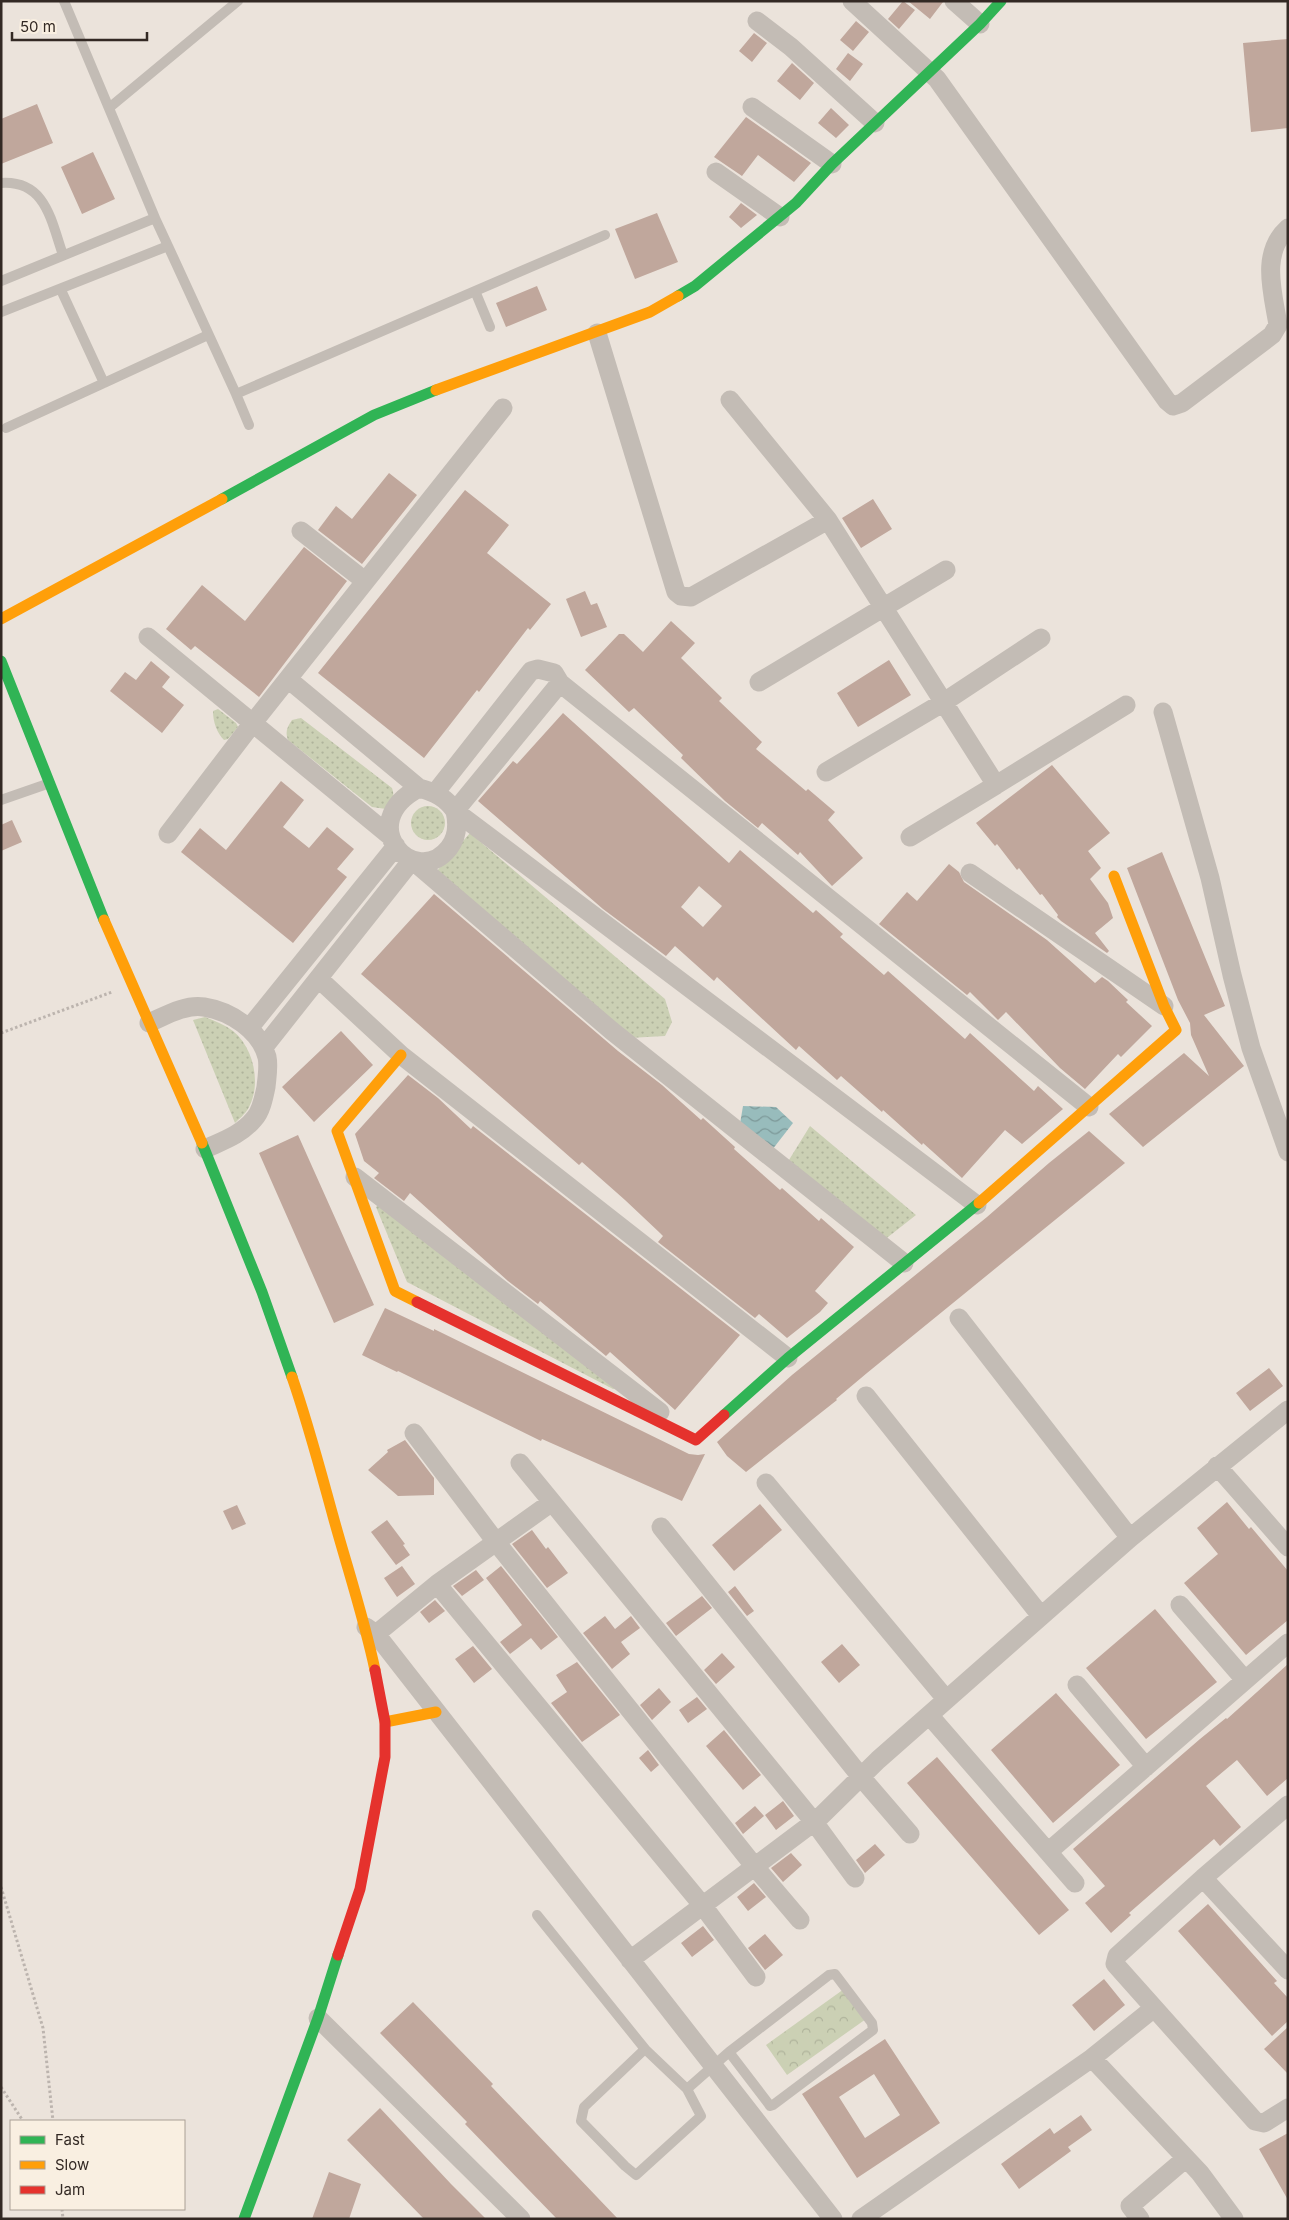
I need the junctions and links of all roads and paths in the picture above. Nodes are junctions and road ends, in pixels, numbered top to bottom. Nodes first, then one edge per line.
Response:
1 (64, 1) edge
2 (238, 1) edge
3 (852, 1) edge
4 (954, 1) edge
5 (1001, 1) edge
6 (757, 21) dead end
7 (980, 24) junction
8 (930, 71) junction
9 (752, 107) dead end
10 (109, 108) junction
11 (875, 124) junction
12 (832, 164) junction
13 (716, 172) dead end
14 (1, 184) edge
15 (780, 217) junction
16 (155, 218) junction
17 (1288, 228) edge
18 (605, 235) dead end
19 (168, 246) junction
20 (63, 255) junction
21 (1, 281) edge
22 (61, 290) junction
23 (475, 291) junction
24 (1, 312) edge
25 (490, 327) dead end
26 (597, 333) junction
27 (208, 335) junction
28 (104, 383) junction
29 (236, 394) junction
30 (730, 400) dead end
31 (503, 408) dead end
32 (249, 425) dead end
33 (6, 428) dead end
34 (828, 520) junction
35 (301, 531) dead end
36 (946, 570) dead end
37 (365, 581) junction
38 (884, 608) junction
39 (1, 619) edge
40 (148, 637) dead end
41 (1041, 638) dead end
42 (1, 662) edge
43 (288, 679) junction
44 (759, 682) dead end
45 (560, 683) junction
46 (944, 702) junction
47 (1126, 704) dead end
48 (1163, 712) dead end
49 (252, 724) junction
50 (826, 772) dead end
51 (48, 784) junction
52 (996, 785) junction
53 (427, 791) junction
54 (1, 800) edge
55 (455, 811) junction
56 (168, 834) dead end
57 (910, 837) dead end
58 (393, 841) junction
59 (412, 860) junction
60 (970, 873) dead end
61 (1114, 876) dead end
62 (318, 979) junction
63 (132, 985) junction
64 (1164, 1006) junction
65 (149, 1023) junction
66 (250, 1028) junction
67 (1, 1034) edge
68 (264, 1047) junction
69 (401, 1055) junction
70 (1089, 1107) junction
71 (205, 1149) junction
72 (1288, 1152) edge
73 (352, 1175) junction
74 (977, 1205) junction
75 (904, 1263) junction
76 (959, 1318) dead end
77 (788, 1358) junction
78 (866, 1396) dead end
79 (1288, 1410) edge
80 (414, 1433) dead end
81 (696, 1440) junction
82 (520, 1463) dead end
83 (1217, 1466) junction
84 (766, 1483) dead end
85 (552, 1502) junction
86 (661, 1527) dead end
87 (1130, 1538) junction
88 (496, 1542) junction
89 (1288, 1547) edge
90 (438, 1584) junction
91 (1180, 1605) dead end
92 (1041, 1616) junction
93 (371, 1630) junction
94 (1288, 1644) edge
95 (1246, 1680) junction
96 (1077, 1685) dead end
97 (946, 1699) junction
98 (436, 1712) junction
99 (929, 1714) junction
100 (385, 1722) junction
101 (1146, 1767) junction
102 (861, 1777) junction
103 (1288, 1805) edge
104 (814, 1822) junction
105 (910, 1834) dead end
106 (1048, 1852) junction
107 (755, 1867) junction
108 (856, 1878) dead end
109 (1203, 1878) junction
110 (1075, 1883) dead end
111 (1, 1887) edge
112 (703, 1906) junction
113 (537, 1915) dead end
114 (800, 1920) dead end
115 (630, 1960) junction
116 (1288, 1970) edge
117 (756, 1977) dead end
118 (1154, 2008) junction
119 (318, 2018) junction
120 (645, 2049) junction
121 (729, 2052) junction
122 (1092, 2058) junction
123 (713, 2065) junction
124 (1, 2087) edge
125 (687, 2089) junction
126 (1288, 2108) edge
127 (22, 2120) edge
128 (53, 2120) edge
129 (1186, 2159) junction
130 (244, 2219) edge
131 (521, 2219) edge
132 (833, 2219) edge
133 (861, 2219) edge
134 (1140, 2219) edge
135 (1234, 2219) edge

1 - 10 lane
2 - 10 lane
3 - 8 street
4 - 7 street
5 - 7 street
6 - 11 street
7 - 8 street
8 - 11 street
8 - 17 street
9 - 12 street
10 - 16 lane
11 - 12 street
12 - 15 street
13 - 15 street
14 - 20 lane
15 - 26 street
16 - 19 lane
16 - 20 lane
18 - 23 lane
19 - 22 lane
19 - 27 lane
20 - 21 lane
22 - 24 lane
22 - 28 lane
23 - 25 lane
23 - 29 lane
26 - 34 street
26 - 39 street
27 - 28 lane
27 - 29 lane
28 - 33 lane
29 - 32 lane
30 - 34 street
31 - 37 street
34 - 38 street
35 - 37 street
36 - 38 street
37 - 43 street
38 - 44 street
38 - 46 street
40 - 49 street
41 - 46 street
42 - 51 street
43 - 49 street
43 - 53 street
45 - 53 street
45 - 55 street
45 - 70 street
46 - 50 street
46 - 52 street
47 - 52 street
48 - 72 street
49 - 56 street
49 - 58 street
51 - 54 lane
51 - 63 street
52 - 57 street
53 - 55 street
53 - 58 street
55 - 59 street
55 - 74 street
58 - 59 street
58 - 66 street
59 - 62 street
59 - 75 street
60 - 64 street
61 - 64 street
62 - 68 street
62 - 69 street
63 - 65 street
63 - 67 path
64 - 70 street
65 - 66 street
65 - 71 street
66 - 68 street
68 - 71 street
69 - 73 street
69 - 77 street
70 - 74 street
71 - 93 street
73 - 81 street
73 - 81 street
74 - 75 street
75 - 77 street
76 - 87 street
77 - 81 street
78 - 92 street
79 - 83 street
80 - 88 street
82 - 85 street
83 - 87 street
83 - 89 street
84 - 97 street
85 - 88 street
85 - 104 street
86 - 102 street
87 - 92 street
88 - 90 street
88 - 107 street
90 - 93 street
90 - 112 street
91 - 95 street
92 - 97 street
93 - 98 street
93 - 100 street
94 - 95 street
95 - 101 street
96 - 101 street
97 - 99 street
98 - 100 street
98 - 115 street
99 - 102 street
99 - 106 street
100 - 119 street
101 - 106 street
102 - 104 street
102 - 105 street
103 - 109 street
104 - 107 street
104 - 108 street
106 - 110 street
107 - 112 street
107 - 114 street
109 - 116 street
109 - 118 street
111 - 128 path
112 - 115 street
112 - 117 street
113 - 120 lane
115 - 123 street
118 - 122 street
118 - 126 street
119 - 130 street
119 - 131 street
120 - 125 lane
120 - 125 lane
121 - 121 lane
121 - 123 lane
122 - 129 street
122 - 133 street
123 - 125 lane
123 - 132 street
124 - 127 path
129 - 134 street
129 - 135 street

